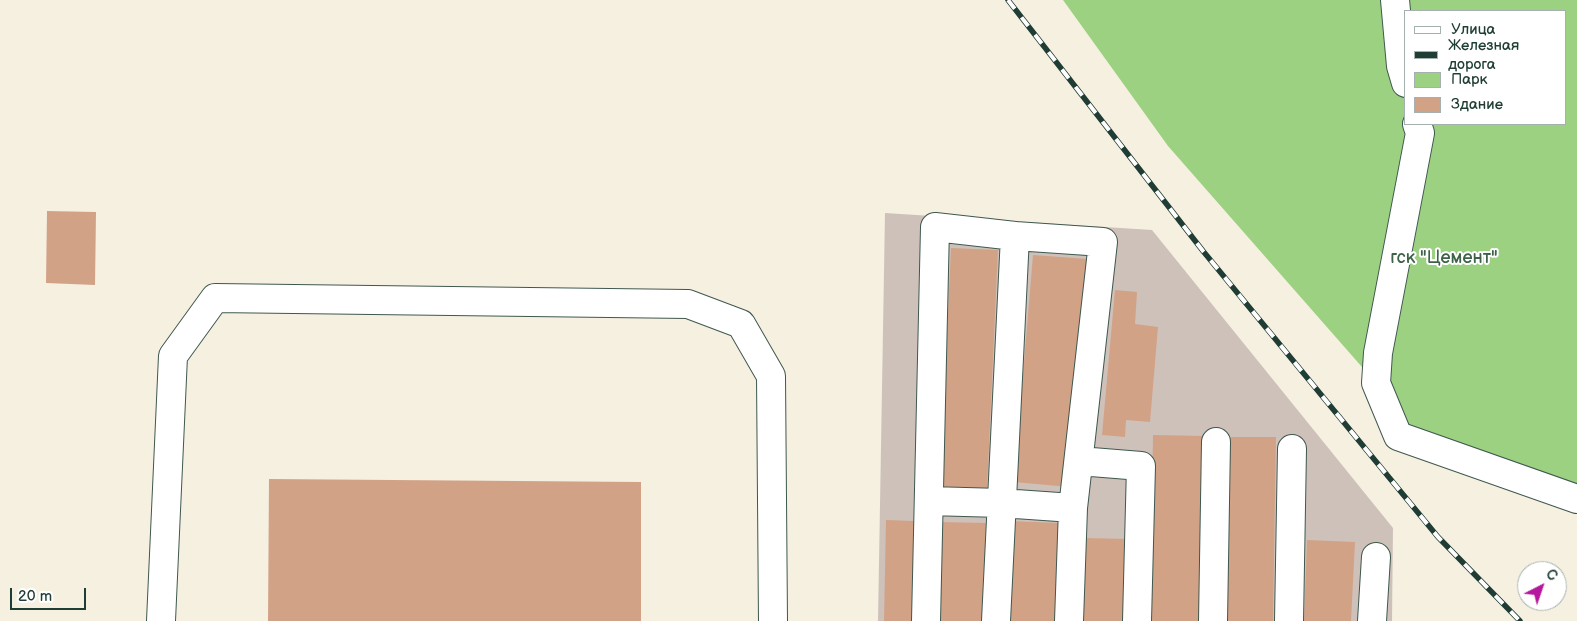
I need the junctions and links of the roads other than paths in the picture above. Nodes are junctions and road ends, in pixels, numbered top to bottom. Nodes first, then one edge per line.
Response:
1 (1395, 0) edge
2 (1404, 77) edge
3 (1417, 125) edge
4 (1015, 236) junction
5 (1216, 442) dead end
6 (1292, 449) dead end
7 (1079, 461) junction
8 (1577, 499) edge
9 (929, 501) junction
10 (1001, 503) junction
11 (1073, 508) junction
12 (1376, 557) dead end
13 (161, 621) edge
14 (773, 621) edge
15 (926, 621) edge
16 (996, 621) edge
17 (1069, 621) edge
18 (1137, 621) edge
19 (1213, 621) edge
20 (1288, 621) edge
21 (1372, 621) edge

1 - 2 lane
3 - 8 lane
4 - 7 lane
4 - 9 lane
4 - 10 lane
5 - 19 lane
6 - 20 lane
7 - 11 lane
7 - 18 lane
9 - 10 lane
9 - 15 lane
10 - 11 lane
10 - 16 lane
11 - 17 lane
12 - 21 lane
13 - 14 lane

